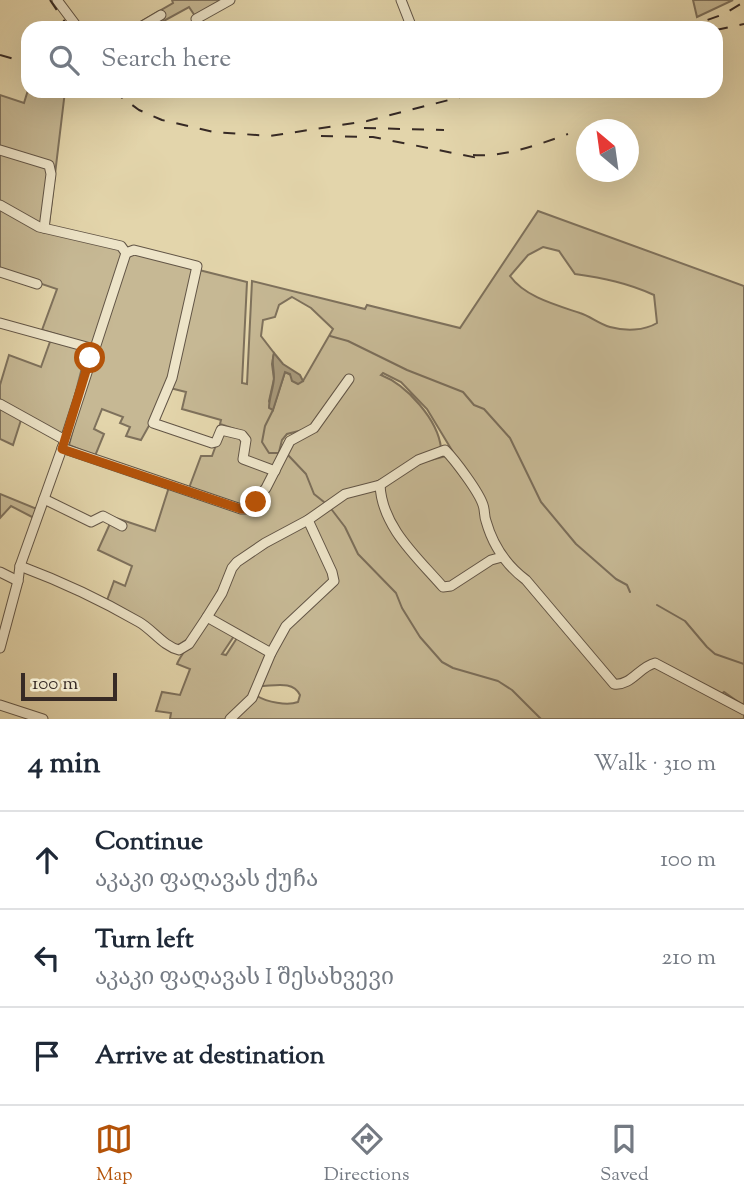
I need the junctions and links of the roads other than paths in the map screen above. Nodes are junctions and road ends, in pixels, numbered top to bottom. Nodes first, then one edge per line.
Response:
1 (57, 0) edge
2 (230, 0) edge
3 (401, 0) edge
4 (161, 15) dead end
5 (197, 19) dead end
6 (73, 21) edge
7 (151, 21) edge
8 (408, 21) edge
9 (0, 150) edge
10 (0, 205) edge
11 (44, 228) junction
12 (126, 253) junction
13 (0, 272) edge
14 (37, 284) dead end
15 (0, 323) edge
16 (94, 349) junction
17 (349, 379) dead end
18 (0, 404) edge
19 (64, 444) junction
20 (275, 471) junction
21 (380, 485) junction
22 (44, 499) junction
23 (308, 520) junction
24 (122, 526) dead end
25 (502, 557) junction
26 (20, 566) junction
27 (0, 572) edge
28 (19, 581) junction
29 (207, 617) junction
30 (0, 648) edge
31 (271, 653) junction
32 (0, 705) edge
33 (744, 710) edge
34 (22, 716) edge
35 (43, 719) edge
36 (230, 719) edge

1 - 6 street
2 - 5 street
3 - 8 street
4 - 7 street
9 - 11 street
10 - 11 street
11 - 12 street
12 - 16 street
12 - 20 street
13 - 14 street
15 - 16 street
16 - 19 street
17 - 20 street
18 - 19 street
19 - 20 street
19 - 22 street
21 - 23 street
21 - 25 street
21 - 25 street
22 - 24 street
22 - 26 street
23 - 29 street
23 - 31 street
25 - 33 street
26 - 28 street
26 - 29 street
27 - 28 street
28 - 30 street
29 - 31 street
31 - 36 street
32 - 34 street
34 - 35 street

